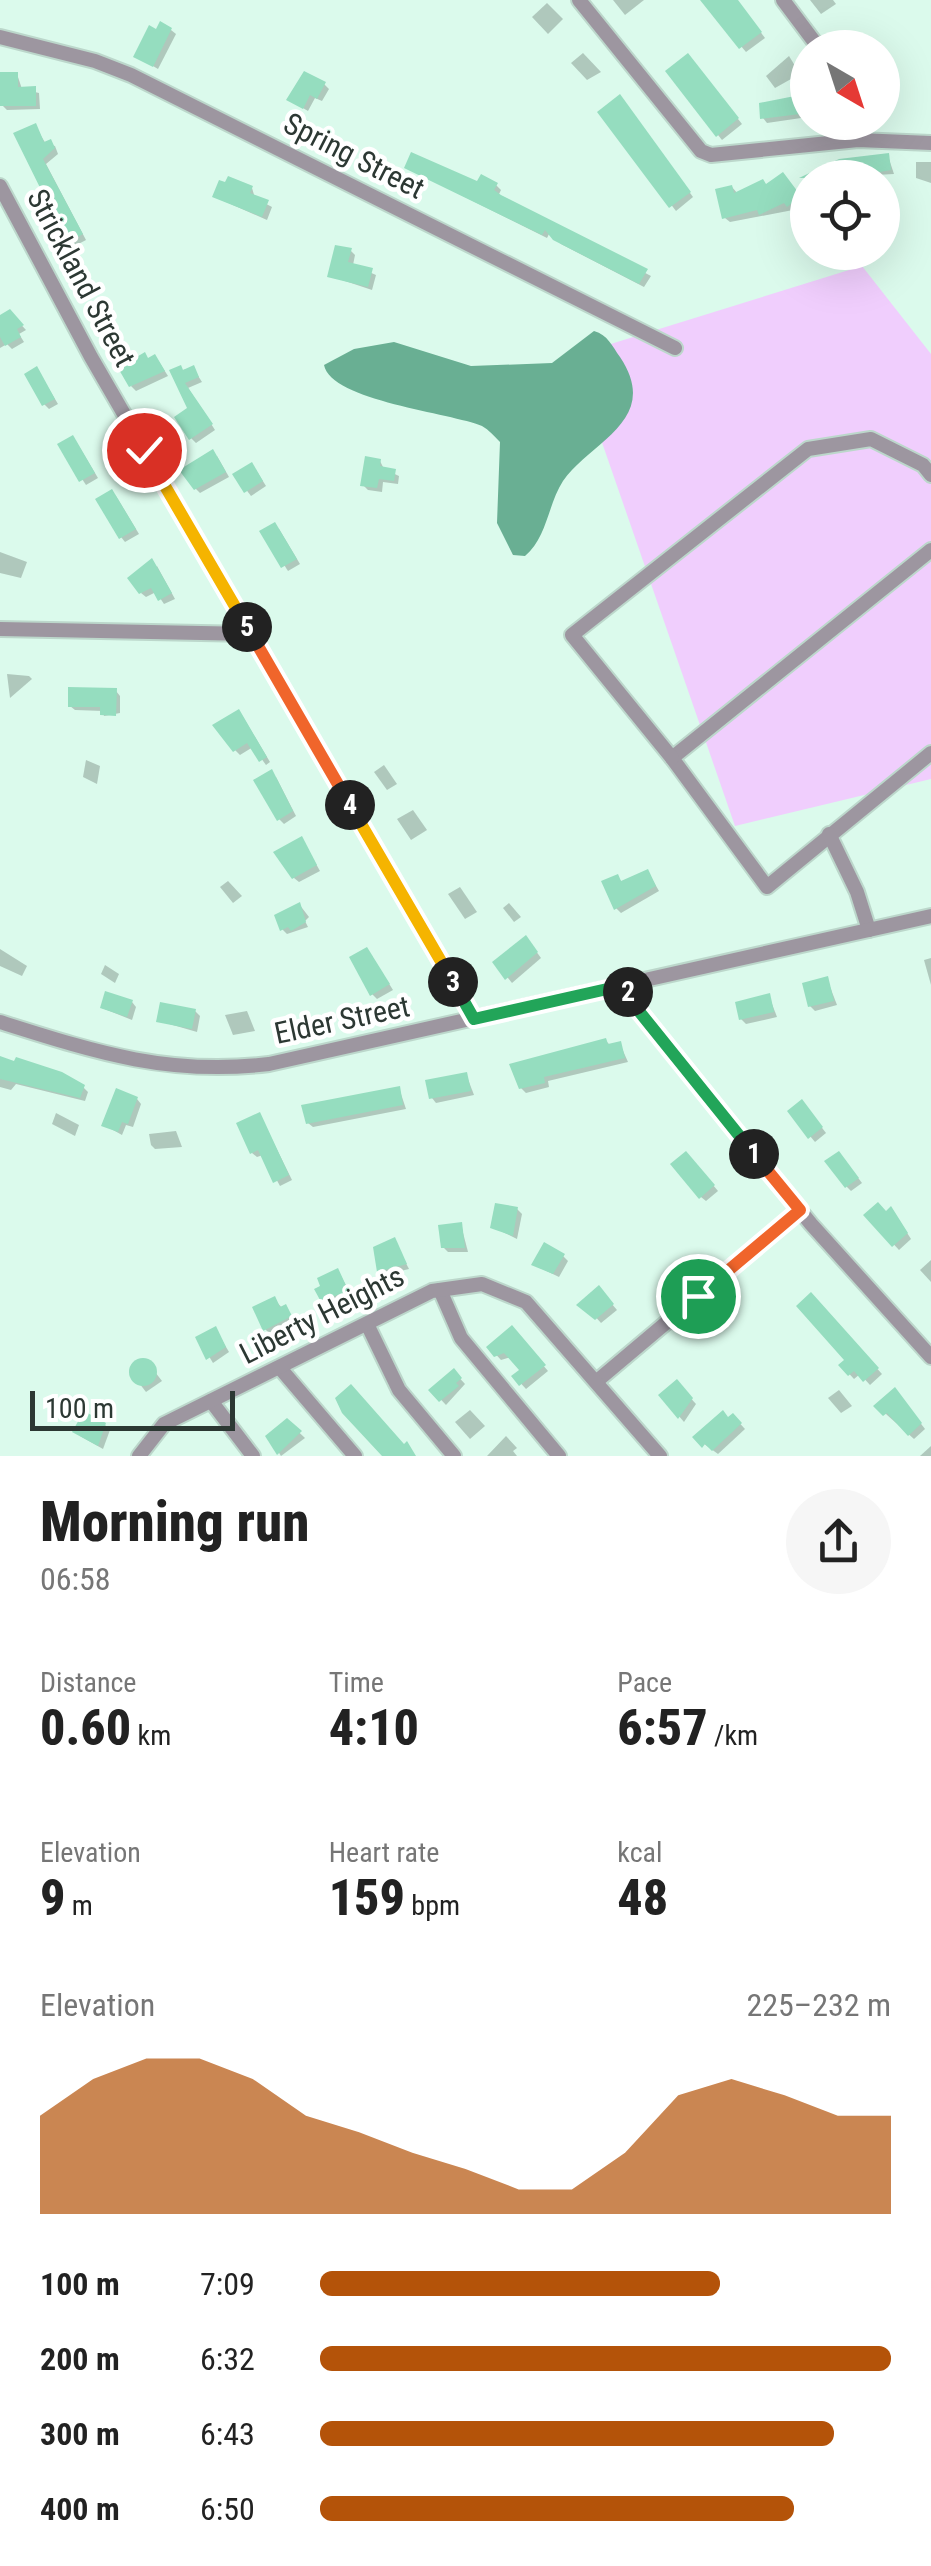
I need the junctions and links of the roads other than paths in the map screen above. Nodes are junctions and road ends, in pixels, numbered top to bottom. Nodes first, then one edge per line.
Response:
1 (579, 0) edge
2 (782, 0) edge
3 (805, 30) edge
4 (0, 38) edge
5 (879, 140) edge
6 (900, 140) edge
7 (931, 143) edge
8 (0, 186) edge
9 (675, 348) dead end
10 (931, 475) edge
11 (931, 550) edge
12 (0, 629) edge
13 (251, 634) junction
14 (931, 752) edge
15 (672, 758) junction
16 (829, 834) junction
17 (931, 916) edge
18 (869, 930) junction
19 (625, 985) junction
20 (474, 1019) junction
21 (0, 1022) edge
22 (800, 1210) junction
23 (440, 1290) junction
24 (368, 1326) junction
25 (931, 1357) edge
26 (280, 1368) junction
27 (597, 1382) junction
28 (211, 1401) junction
29 (139, 1456) edge
30 (253, 1456) edge
31 (356, 1456) edge
32 (454, 1456) edge
33 (559, 1456) edge
34 (660, 1456) edge

1 - 5 street
2 - 3 street
4 - 9 street, Spring Street
6 - 7 street
8 - 13 street, Strickland Street
10 - 15 street
11 - 15 street
12 - 13 street
13 - 20 street, Strickland Street
14 - 16 street
15 - 16 street
16 - 18 street
17 - 18 street, Elder Street
18 - 19 street, Elder Street
19 - 20 street, Elder Street
19 - 22 street
20 - 21 street, Elder Street
22 - 25 street
22 - 27 street
23 - 24 street, Liberty Heights
23 - 27 street, Liberty Heights
23 - 33 street
24 - 26 street, Liberty Heights
24 - 32 street
26 - 28 street, Liberty Heights
26 - 31 street
27 - 34 street, Liberty Heights
28 - 29 street, Liberty Heights
28 - 30 street

